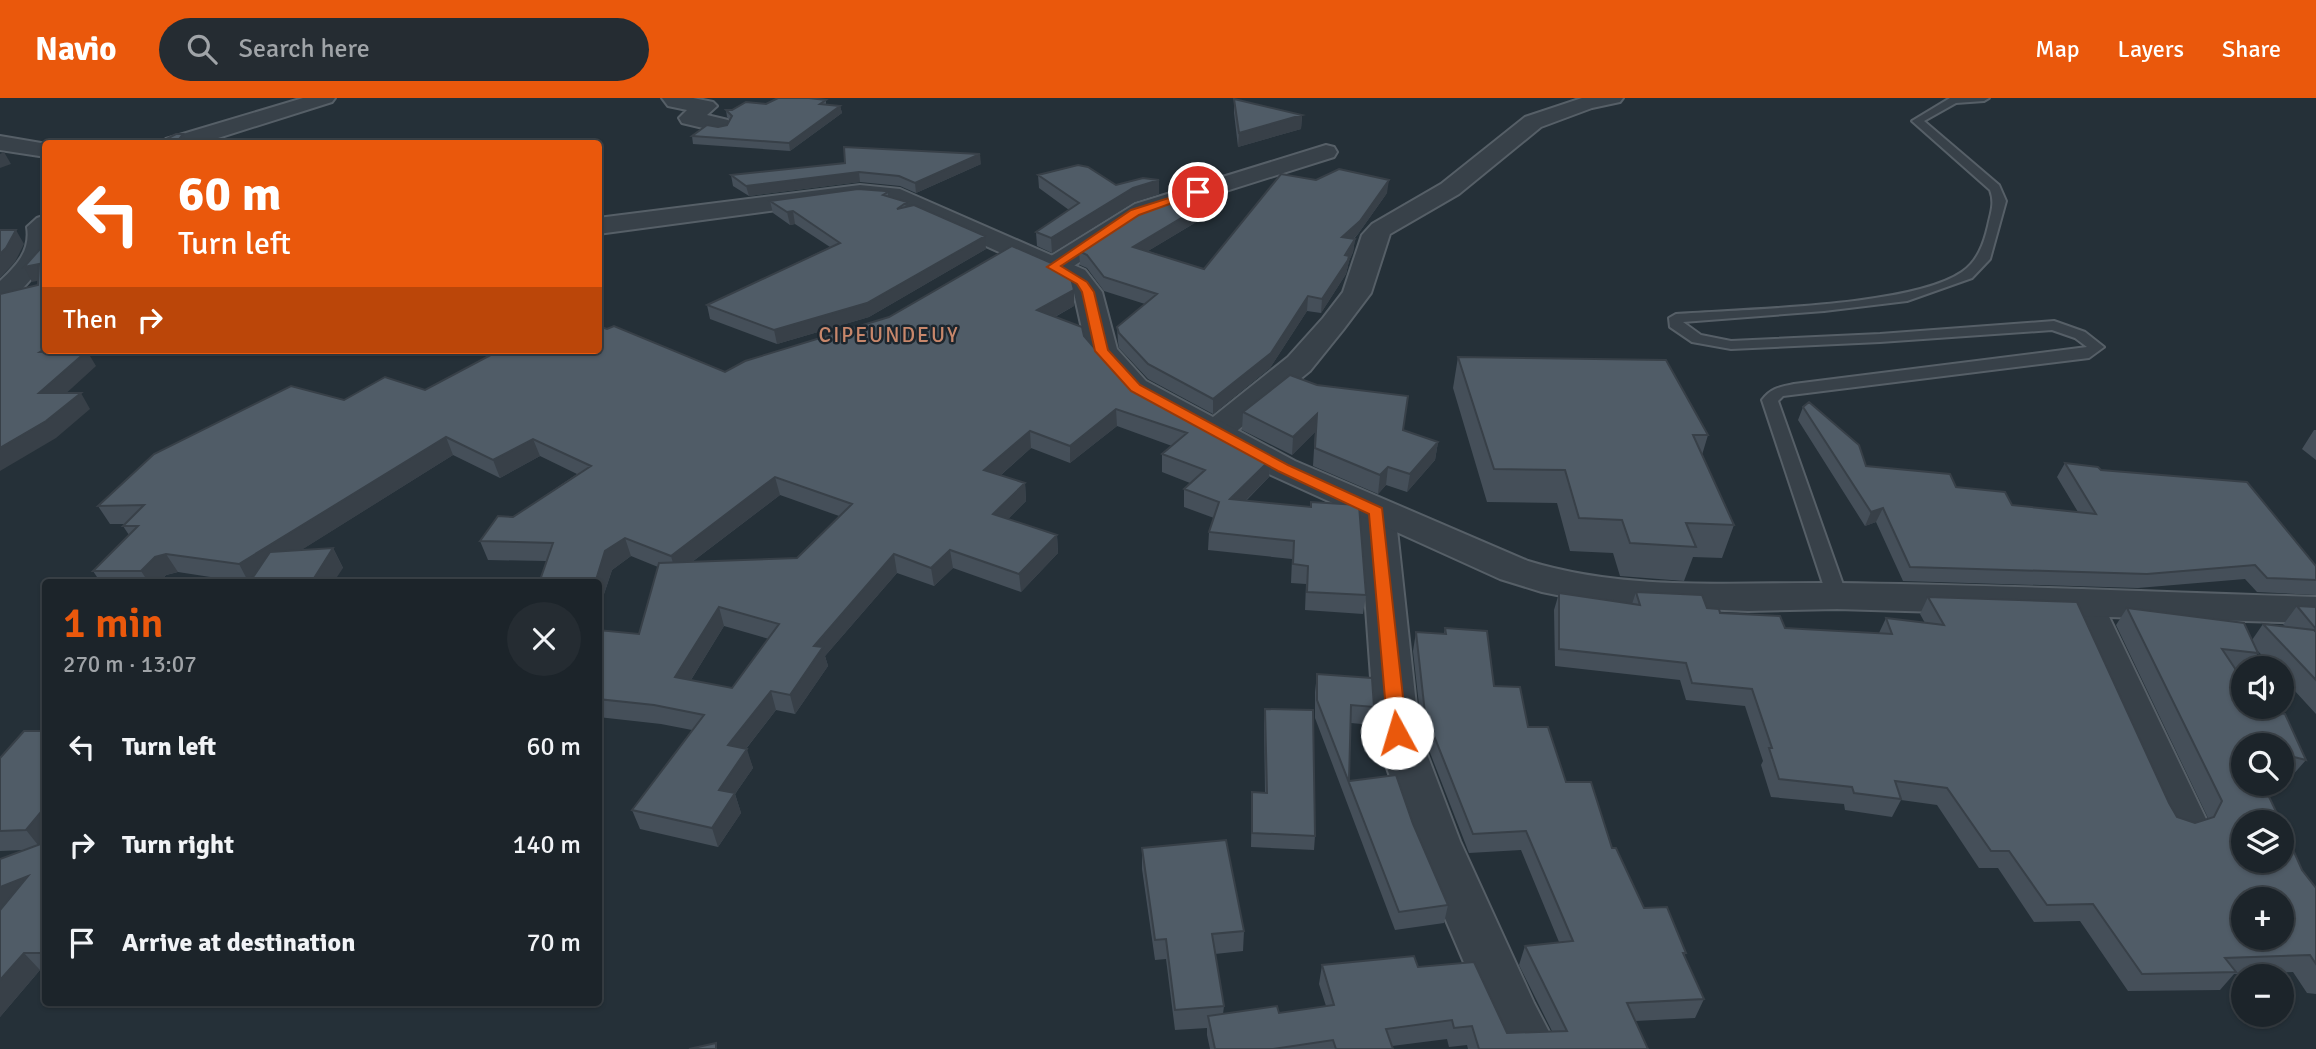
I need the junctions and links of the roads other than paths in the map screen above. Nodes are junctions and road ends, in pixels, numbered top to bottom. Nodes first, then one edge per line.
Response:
1 (325, 98) edge
2 (672, 98) edge
3 (1613, 98) edge
4 (1984, 98) edge
5 (1953, 99) edge
6 (1579, 101) edge
7 (720, 125) edge
8 (187, 140) edge
9 (0, 144) edge
10 (42, 149) edge
11 (1326, 152) dead end
12 (602, 225) edge
13 (42, 241) edge
14 (1053, 267) junction
15 (42, 290) edge
16 (0, 299) edge
17 (1215, 432) junction
18 (1377, 512) junction
19 (1837, 596) junction
20 (2082, 602) junction
21 (2316, 610) edge
22 (2182, 819) edge
23 (1530, 1049) edge

1 - 8 street
2 - 7 street
3 - 6 street
4 - 5 lane
5 - 19 lane
6 - 17 street
9 - 10 street
11 - 14 street
12 - 14 street
13 - 16 street
14 - 17 street
15 - 16 street
17 - 18 street
18 - 19 street
18 - 23 street
19 - 20 street
20 - 21 street
20 - 22 street

